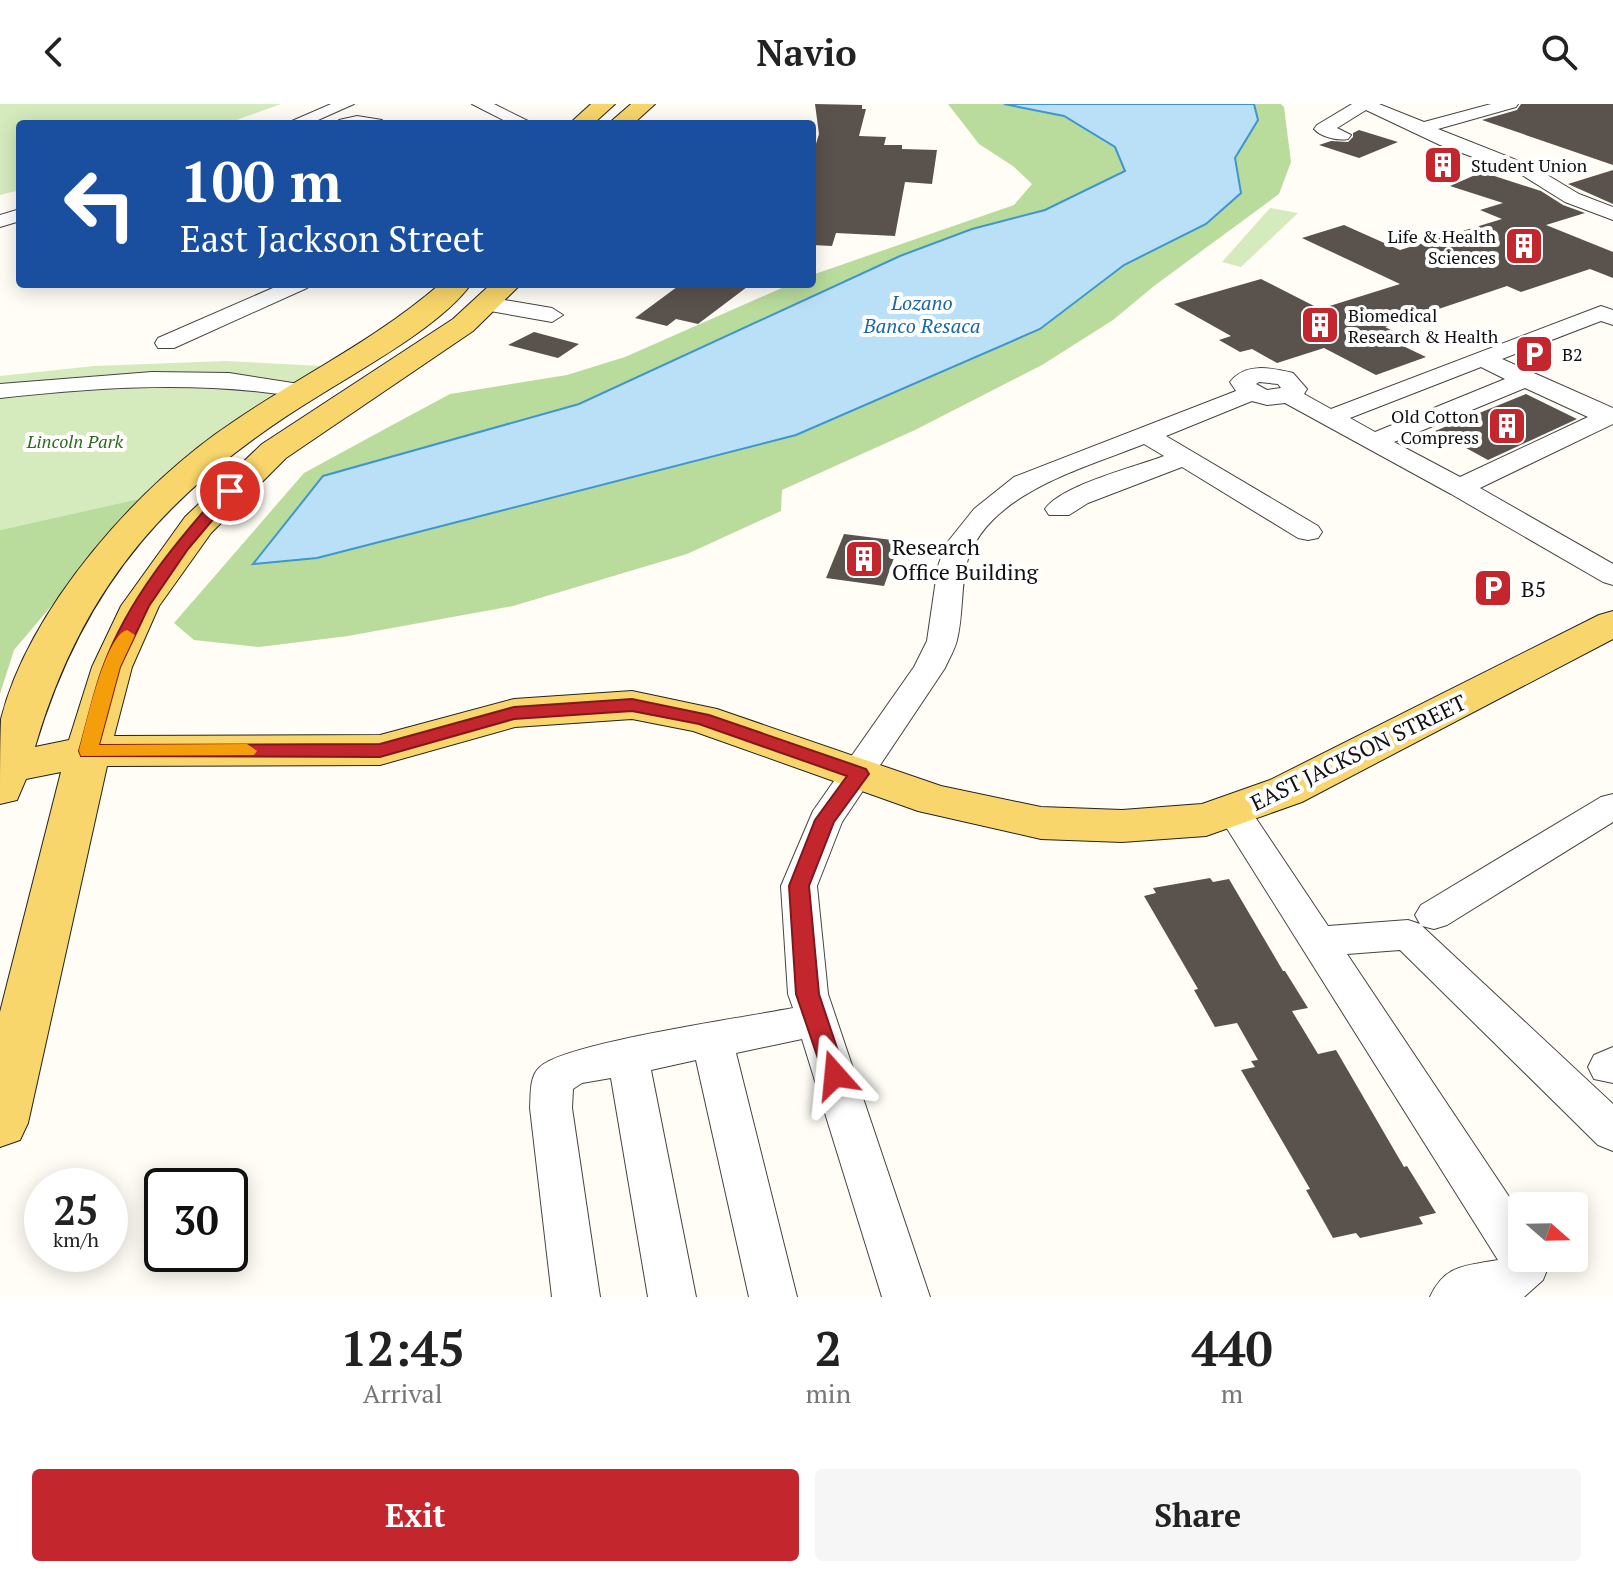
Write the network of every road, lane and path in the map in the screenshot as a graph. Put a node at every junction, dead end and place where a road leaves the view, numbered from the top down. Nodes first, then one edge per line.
1 (346, 104) edge
2 (480, 104) edge
3 (604, 104) edge
4 (644, 104) edge
5 (1365, 104) edge
6 (1510, 104) edge
7 (304, 120) edge
8 (516, 120) edge
9 (585, 120) edge
10 (624, 120) edge
11 (1423, 128) junction
12 (1342, 135) dead end
13 (1613, 214) edge
14 (291, 288) edge
15 (484, 291) edge
16 (552, 315) dead end
17 (1613, 318) edge
18 (166, 343) dead end
19 (1482, 359) junction
20 (1525, 379) junction
21 (0, 391) edge
22 (304, 391) junction
23 (344, 402) junction
24 (1610, 416) edge
25 (1329, 418) junction
26 (1145, 434) junction
27 (1372, 442) junction
28 (1183, 458) junction
29 (1460, 488) junction
30 (1059, 509) dead end
31 (1308, 532) dead end
32 (1613, 576) edge
33 (1613, 623) edge
34 (88, 751) junction
35 (859, 774) junction
36 (4, 781) edge
37 (1613, 806) edge
38 (1233, 811) junction
39 (1434, 915) dead end
40 (1318, 942) junction
41 (817, 1020) junction
42 (712, 1040) junction
43 (628, 1057) junction
44 (0, 1123) edge
45 (1613, 1132) edge
46 (1508, 1235) edge
47 (1519, 1272) edge
48 (576, 1297) edge
49 (672, 1297) edge
50 (773, 1297) edge
51 (906, 1297) edge
52 (1454, 1297) edge

1 - 7 street
2 - 8 street
3 - 9 main road
4 - 10 main road
5 - 11 street
5 - 12 street
6 - 11 street
11 - 13 street
14 - 18 street
15 - 16 street
15 - 22 main road
15 - 23 main road
17 - 19 street
19 - 20 street
19 - 25 street
20 - 24 street
20 - 27 street
21 - 22 street
22 - 23 main road
22 - 36 main road
23 - 34 main road
24 - 29 street
25 - 26 street
25 - 27 street
26 - 28 street
26 - 35 street
27 - 29 street
28 - 30 street
28 - 31 street
29 - 32 street
33 - 38 main road, EAST JACKSON STREET
34 - 35 main road, EAST JACKSON STREET
34 - 36 main road, EAST JACKSON STREET
34 - 44 main road
35 - 38 main road, EAST JACKSON STREET
35 - 41 street
37 - 39 street
38 - 40 street
40 - 45 street
40 - 46 street
41 - 42 street
41 - 51 street
42 - 43 street
42 - 50 street
43 - 48 street
43 - 49 street
47 - 52 street

